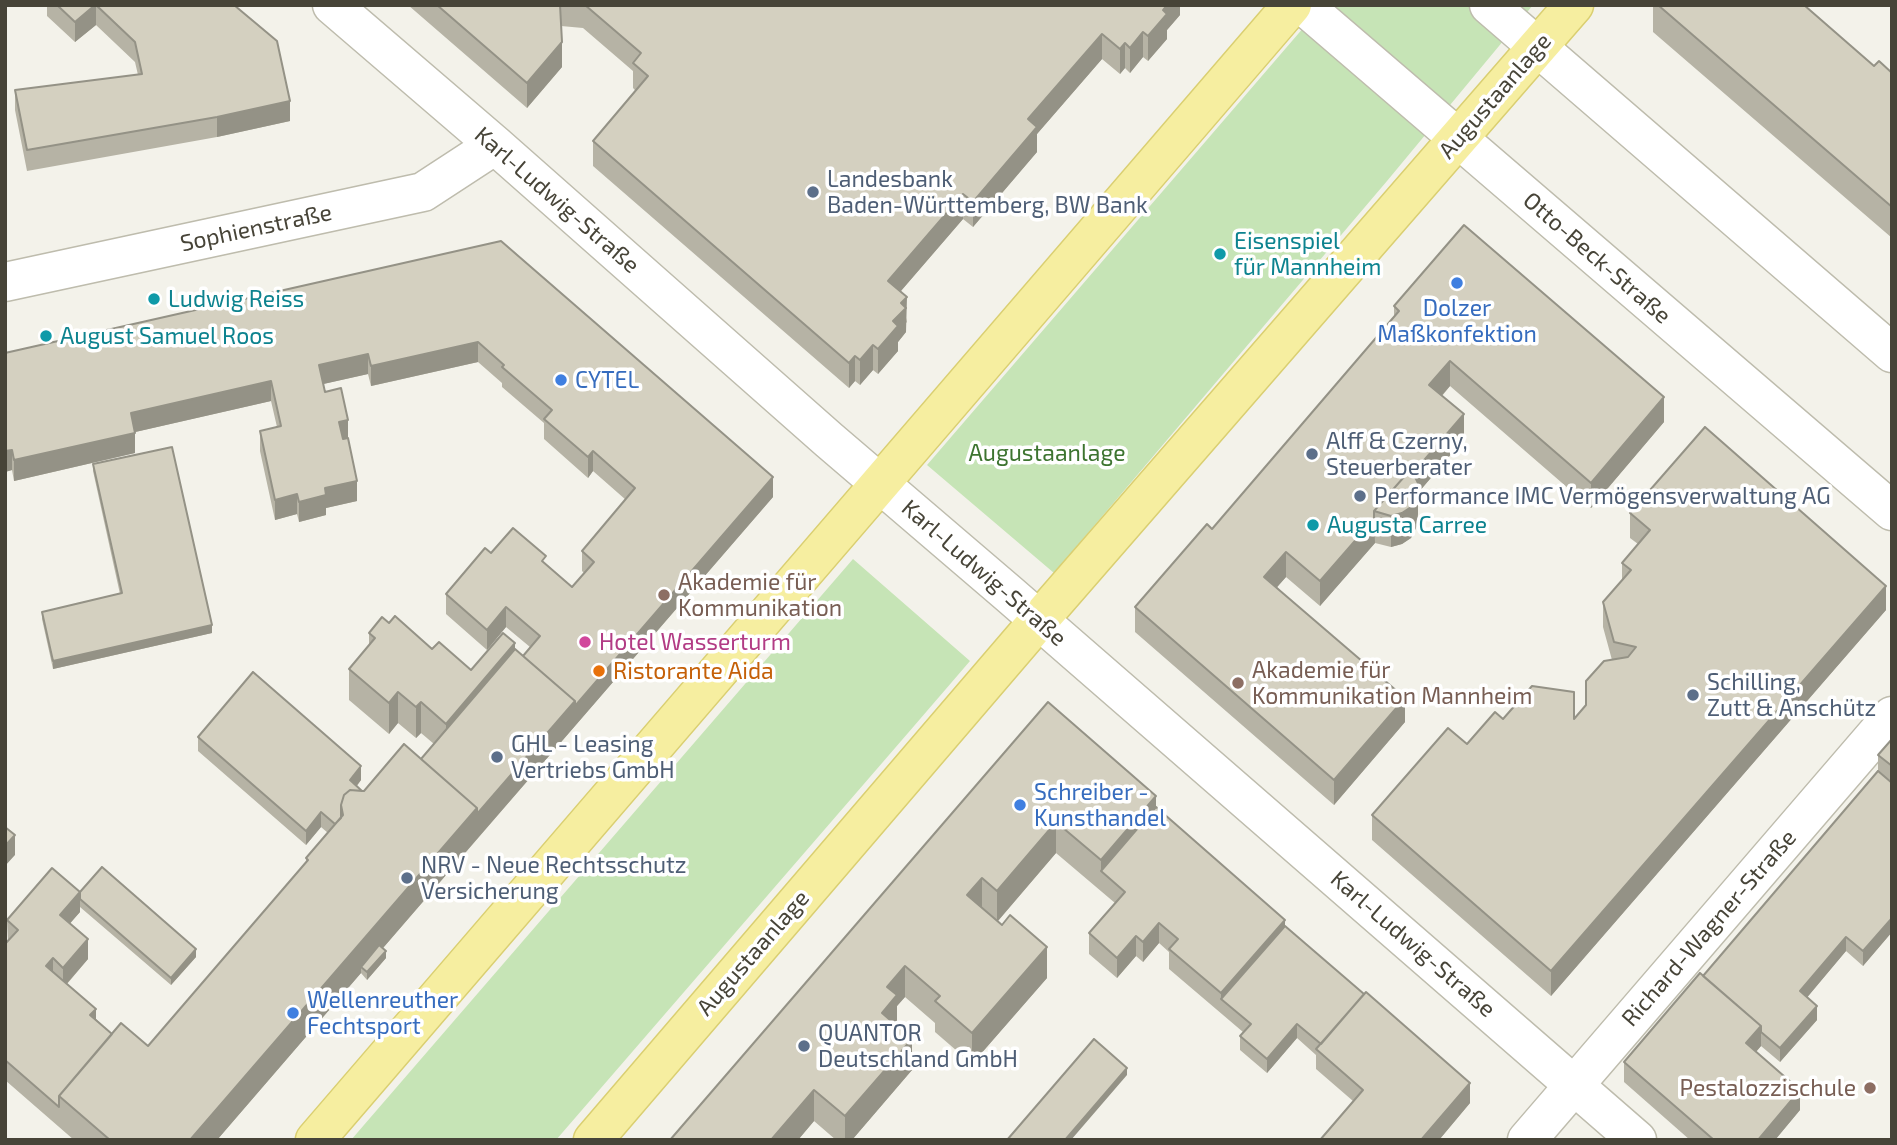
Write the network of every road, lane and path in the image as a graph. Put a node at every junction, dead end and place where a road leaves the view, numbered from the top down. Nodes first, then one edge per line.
1 (332, 5) edge
2 (1292, 5) edge
3 (1303, 5) edge
4 (1489, 5) edge
5 (1574, 5) edge
6 (1538, 47) junction
7 (1458, 139) junction
8 (495, 145) junction
9 (5, 282) edge
10 (1892, 353) edge
11 (880, 484) junction
12 (1892, 511) edge
13 (1039, 620) junction
14 (1892, 716) edge
15 (1574, 1084) junction
16 (314, 1140) edge
17 (593, 1140) edge
18 (1527, 1140) edge
19 (1637, 1140) edge

1 - 8 street, Karl-Ludwig-Straße
2 - 11 main road
3 - 7 street, Otto-Beck-Straße
4 - 6 street
5 - 6 main road, Augustaanlage
6 - 7 main road, Augustaanlage
6 - 10 street
7 - 12 street, Otto-Beck-Straße
7 - 13 main road, Augustaanlage
8 - 9 street, Sophienstraße
8 - 11 street, Karl-Ludwig-Straße
11 - 13 street, Karl-Ludwig-Straße
11 - 16 main road
13 - 15 street, Karl-Ludwig-Straße
13 - 17 main road, Augustaanlage
14 - 15 street, Richard-Wagner-Straße
15 - 18 street, Richard-Wagner-Straße
15 - 19 street, Karl-Ludwig-Straße

